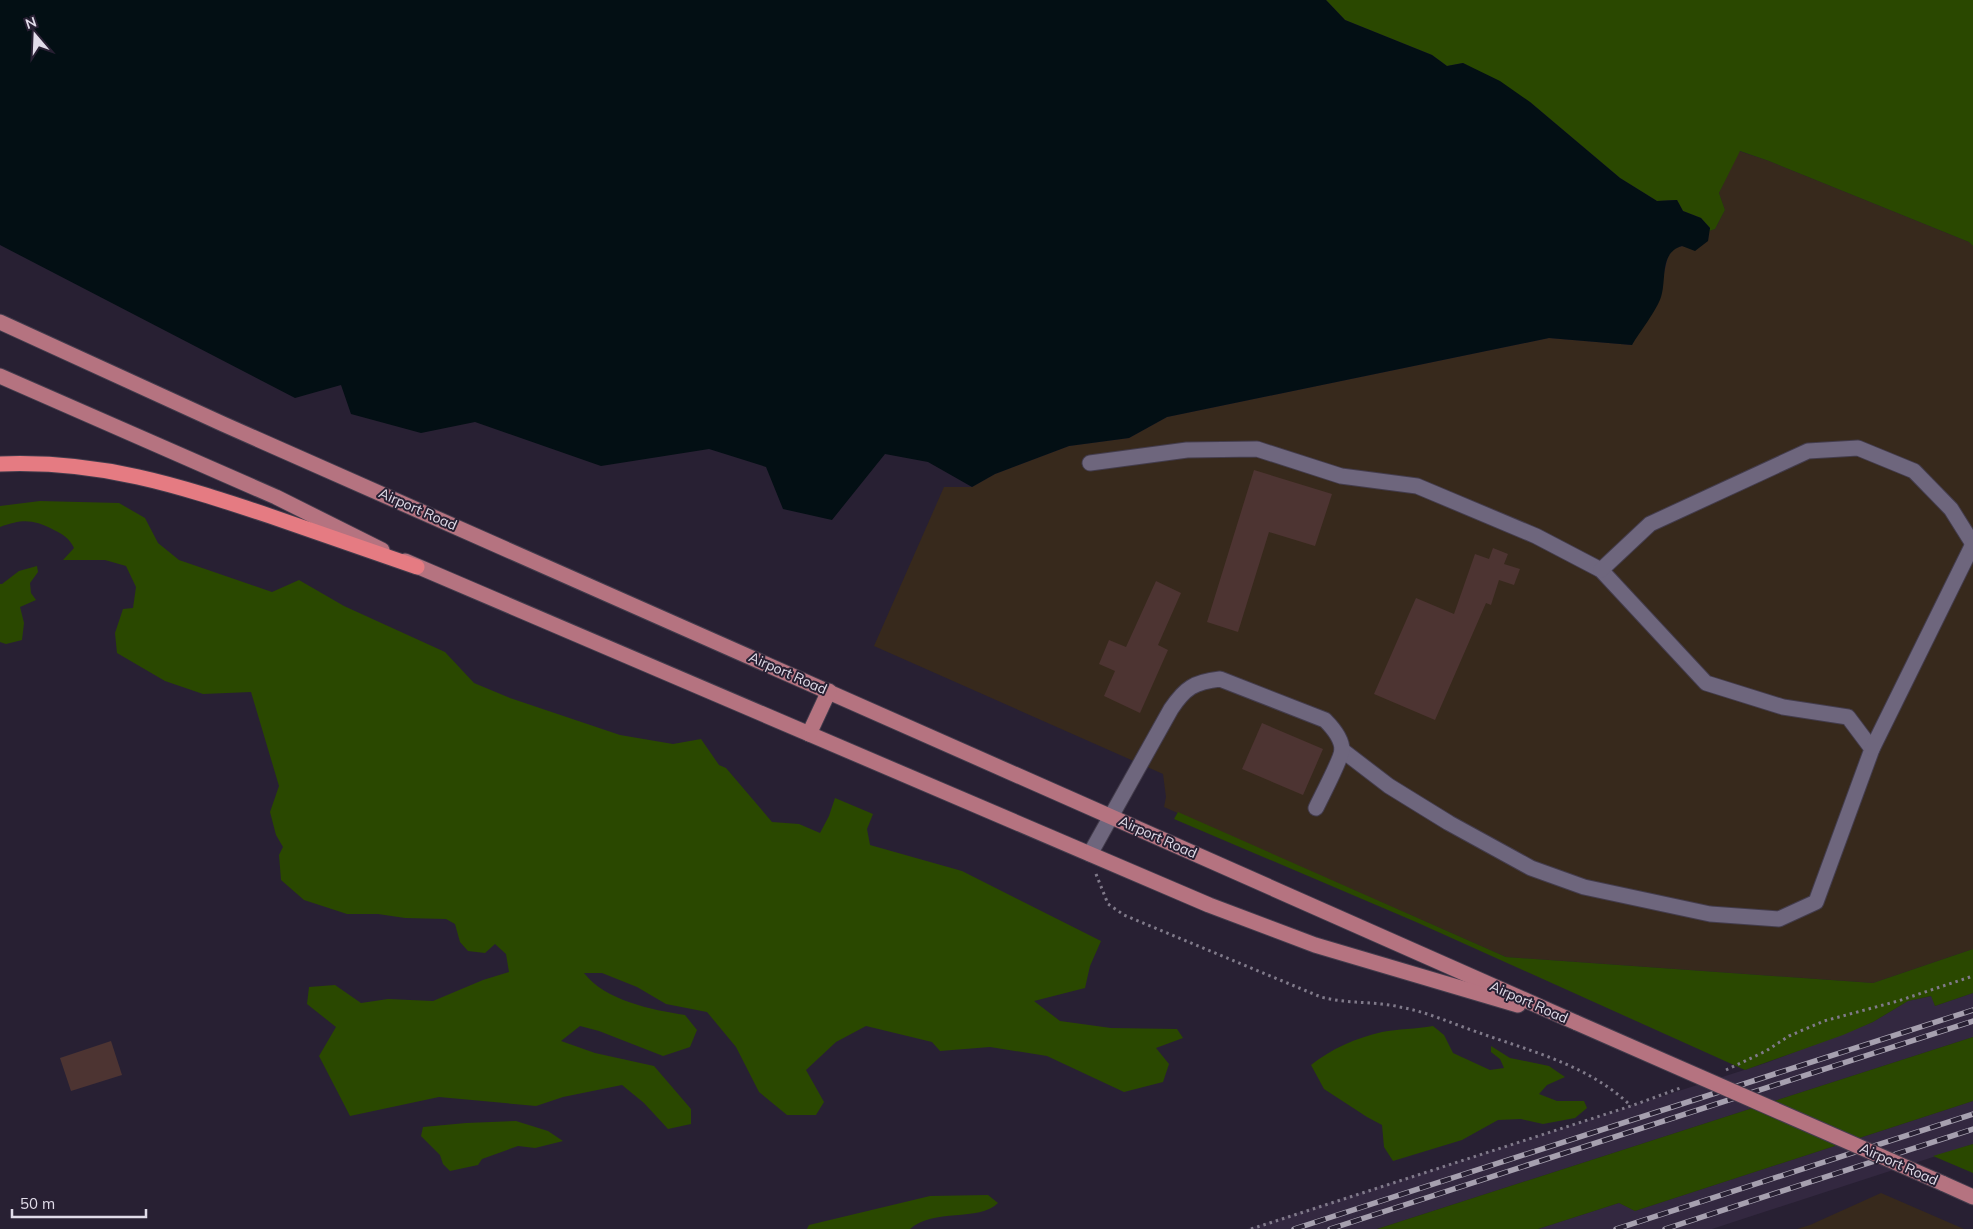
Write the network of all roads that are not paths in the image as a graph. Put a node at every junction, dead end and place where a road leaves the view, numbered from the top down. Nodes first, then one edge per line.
1 (0, 322) edge
2 (0, 376) edge
3 (1090, 463) dead end
4 (0, 464) edge
5 (1973, 544) edge
6 (417, 567) junction
7 (1601, 570) junction
8 (829, 691) junction
9 (809, 734) junction
10 (1872, 749) junction
11 (1342, 750) junction
12 (1316, 808) dead end
13 (1110, 816) junction
14 (1090, 854) junction
15 (1577, 1023) junction
16 (1973, 1197) edge

1 - 8 main road, Airport Road
2 - 6 main road, Airport Road
3 - 7 lane
4 - 6 highway
5 - 7 lane
5 - 10 lane
6 - 9 main road, Airport Road
7 - 10 lane
8 - 9 main road
8 - 13 main road, Airport Road
9 - 14 main road, Airport Road
10 - 11 lane
11 - 12 lane
11 - 13 lane
13 - 14 lane
13 - 15 main road, Airport Road
14 - 15 main road, Airport Road
15 - 16 main road, Airport Road, bridge

